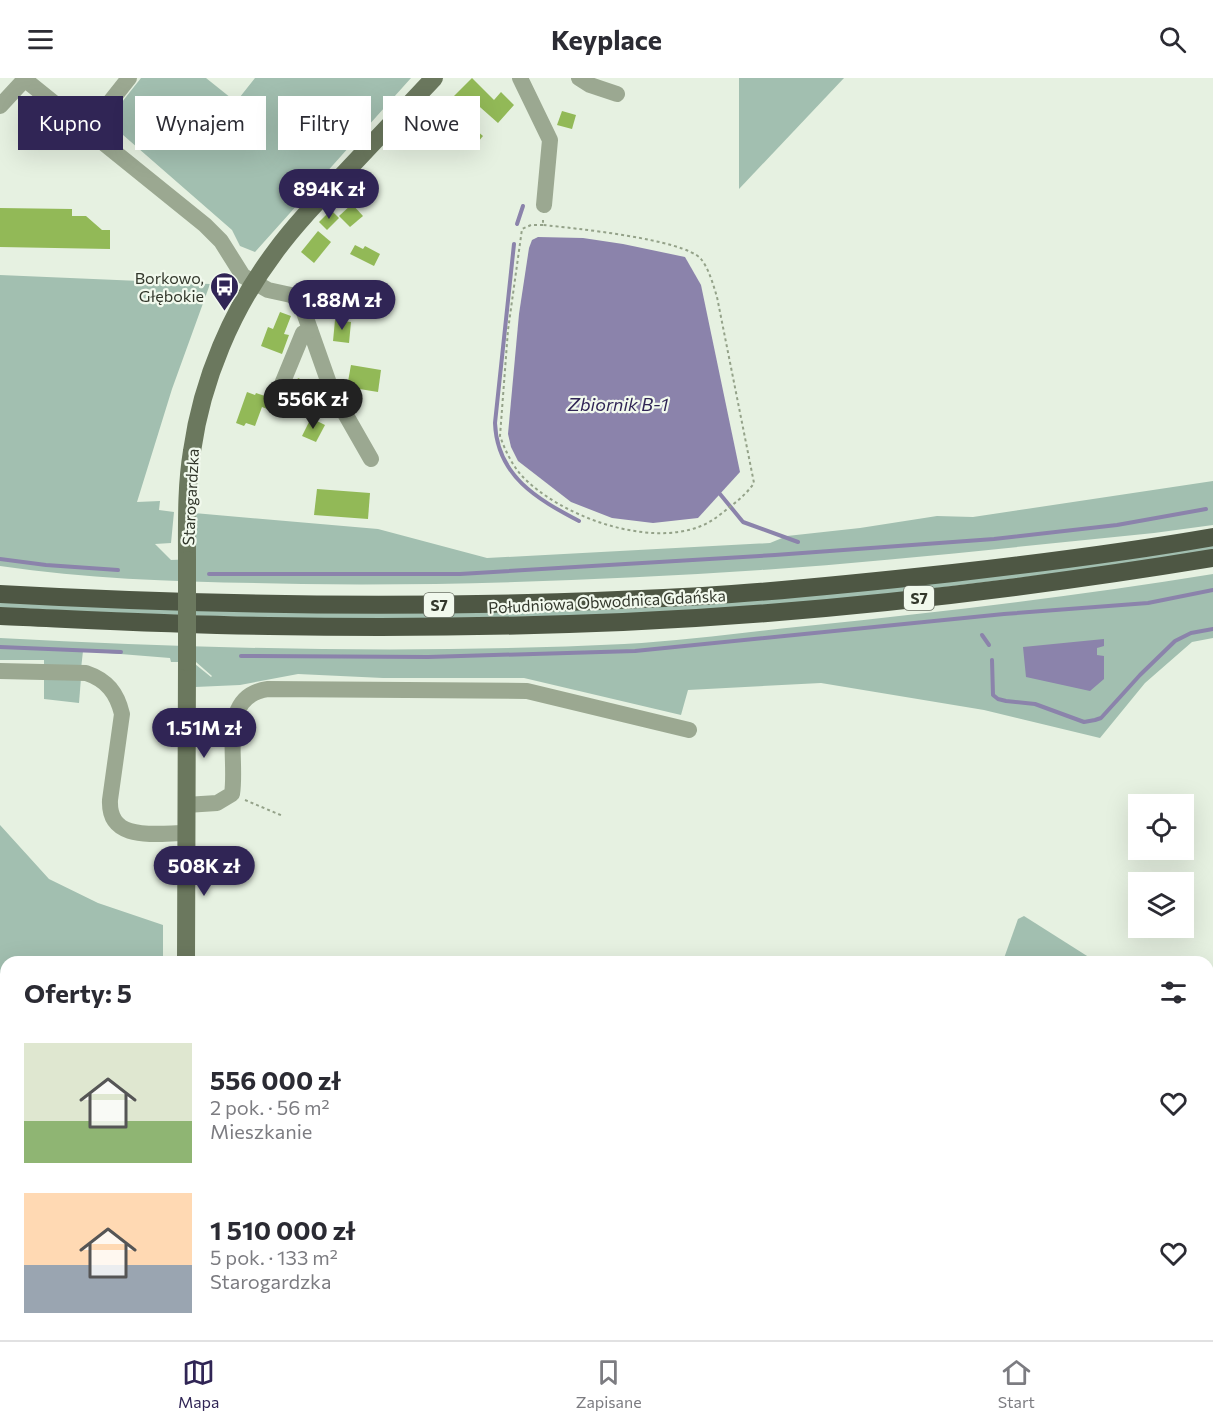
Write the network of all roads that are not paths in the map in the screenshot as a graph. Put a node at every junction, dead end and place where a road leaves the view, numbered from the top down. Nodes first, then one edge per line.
1 (129, 78) edge
2 (434, 78) edge
3 (520, 78) edge
4 (579, 78) edge
5 (24, 79) edge
6 (617, 94) dead end
7 (45, 96) edge
8 (115, 96) edge
9 (0, 106) edge
10 (111, 150) edge
11 (544, 205) road end
12 (255, 282) junction
13 (310, 330) junction
14 (282, 384) dead end
15 (371, 459) dead end
16 (1213, 537) edge
17 (1213, 558) edge
18 (0, 586) edge
19 (0, 594) edge
20 (22, 596) junction
21 (0, 616) edge
22 (0, 671) edge
23 (689, 730) dead end
24 (186, 805) junction
25 (186, 833) junction
26 (186, 956) edge

1 - 8 street
2 - 12 main road, Starogardzka
3 - 11 street
4 - 6 street
5 - 7 street
5 - 9 street
10 - 12 street
12 - 13 street
12 - 24 main road, Starogardzka, bridge
13 - 14 street
13 - 15 street
16 - 20 highway, Południowa Obwodnica Gdańska / S7
17 - 21 highway, Południowa Obwodnica Gdańska / S7
18 - 20 highway
19 - 20 highway, Południowa Obwodnica Gdańska / S7
22 - 25 street
23 - 24 street
24 - 25 main road, Starogardzka
25 - 26 main road, Starogardzka

